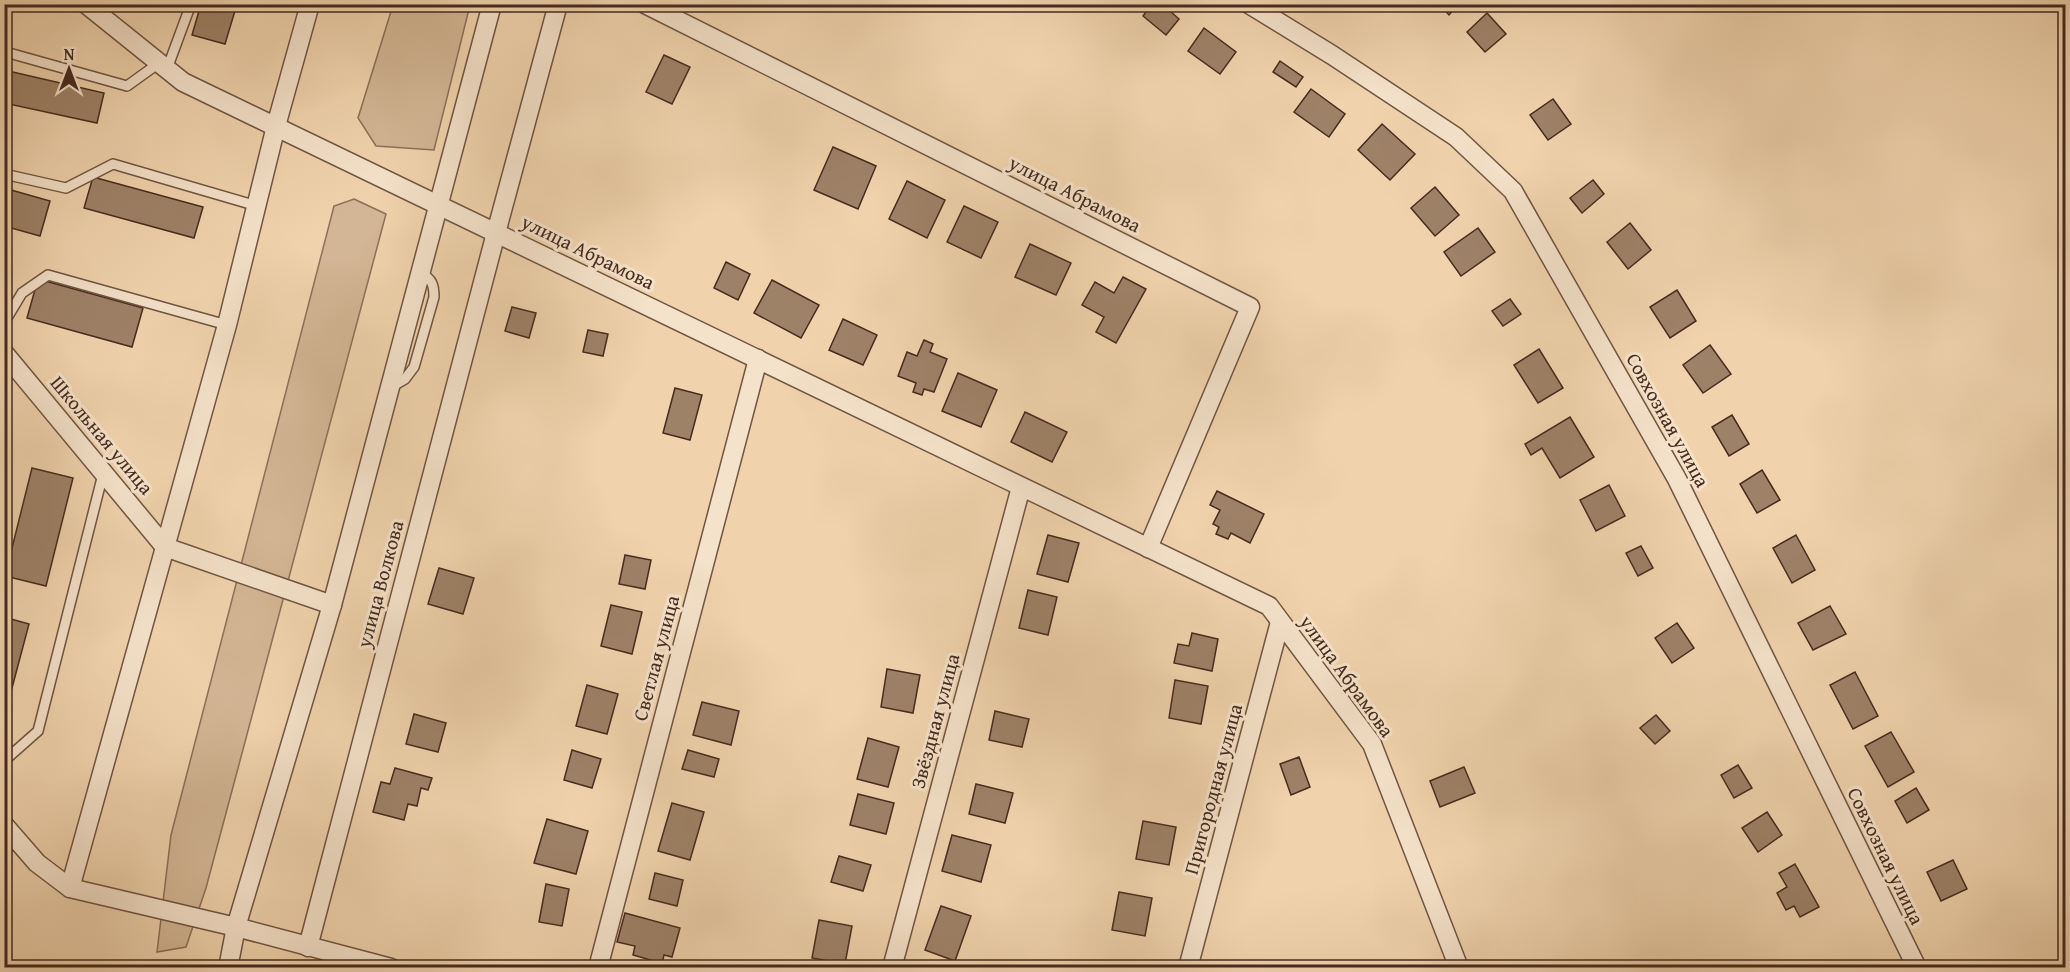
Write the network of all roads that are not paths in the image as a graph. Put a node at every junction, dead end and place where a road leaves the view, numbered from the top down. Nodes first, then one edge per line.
1 (86, 4) edge
2 (191, 4) edge
3 (310, 4) edge
4 (492, 4) edge
5 (558, 4) edge
6 (645, 4) edge
7 (1249, 4) edge
8 (4, 58) edge
9 (163, 66) junction
10 (276, 126) junction
11 (4, 174) edge
12 (439, 205) junction
13 (257, 206) junction
14 (496, 232) junction
15 (4, 323) edge
16 (227, 325) junction
17 (4, 353) edge
18 (758, 359) junction
19 (104, 472) junction
20 (1021, 487) junction
21 (165, 547) junction
22 (1148, 548) junction
23 (332, 605) junction
24 (1280, 622) junction
25 (4, 761) edge
26 (4, 825) edge
27 (70, 888) junction
28 (236, 927) junction
29 (308, 947) junction
30 (228, 968) edge
31 (391, 968) edge
32 (598, 968) edge
33 (892, 968) edge
34 (1188, 968) edge
35 (1459, 968) edge
36 (1917, 968) edge

1 - 9 street, улица Абрамова
2 - 9 lane
3 - 10 street
4 - 12 street
5 - 14 street, улица Абрамова
6 - 22 street, улица Абрамова
7 - 36 street, Совхозная улица
8 - 9 lane
9 - 10 street, улица Абрамова
10 - 12 street, улица Абрамова
10 - 13 street
11 - 13 lane
12 - 14 street, улица Абрамова
12 - 23 street
13 - 16 street
14 - 18 street, улица Абрамова
14 - 29 street, улица Волкова
15 - 16 lane
16 - 21 street
17 - 19 street, Школьная улица
18 - 20 street, улица Абрамова
18 - 32 street, Светлая улица
19 - 21 street, Школьная улица
19 - 25 lane
20 - 22 street, улица Абрамова
20 - 33 street, Звёздная улица
21 - 23 street
21 - 27 street
22 - 24 street, улица Абрамова
23 - 28 street
24 - 34 street, Пригородная улица
24 - 35 street, улица Абрамова
26 - 27 street
27 - 28 street
28 - 29 street
28 - 30 street
29 - 31 street

